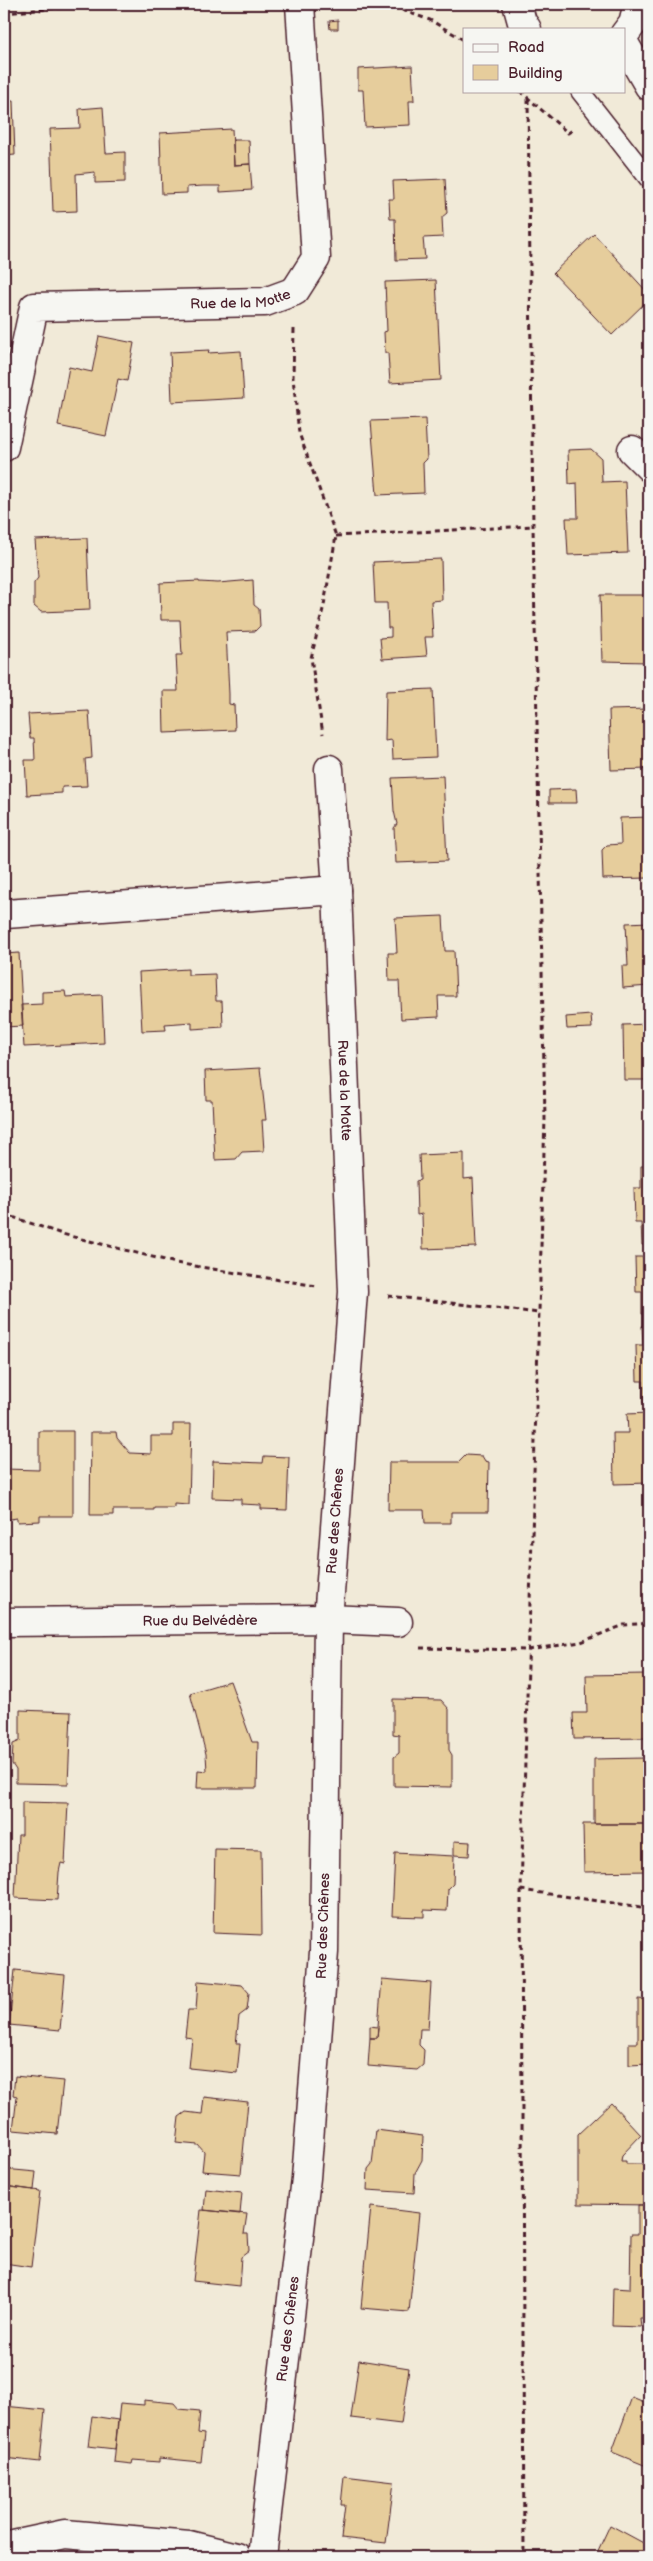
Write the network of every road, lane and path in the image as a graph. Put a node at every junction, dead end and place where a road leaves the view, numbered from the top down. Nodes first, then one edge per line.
1 (100, 4) edge
2 (300, 4) edge
3 (385, 4) edge
4 (517, 4) edge
5 (638, 4) edge
6 (4, 14) edge
7 (526, 28) edge
8 (626, 32) edge
9 (463, 39) edge
10 (626, 46) edge
11 (649, 86) edge
12 (521, 92) edge
13 (581, 92) edge
14 (528, 99) junction
15 (598, 116) junction
16 (649, 179) edge
17 (295, 291) junction
18 (4, 447) edge
19 (533, 526) junction
20 (336, 536) junction
21 (329, 769) joint
22 (337, 890) junction
23 (4, 911) edge
24 (4, 1214) edge
25 (353, 1292) junction
26 (539, 1313) junction
27 (328, 1619) junction
28 (4, 1622) edge
29 (398, 1622) dead end
30 (649, 1623) edge
31 (413, 1648) dead end
32 (528, 1650) junction
33 (520, 1890) junction
34 (649, 1908) edge
35 (4, 2546) edge
36 (237, 2557) edge
37 (262, 2557) edge
38 (524, 2557) edge

1 - 6 path
2 - 17 street, Rue de la Motte
3 - 9 path
4 - 7 street
5 - 8 street
10 - 11 street
12 - 14 path
13 - 15 lane
14 - 15 path
14 - 19 path
15 - 16 lane
17 - 18 street, Rue de la Motte
17 - 20 path
19 - 20 path
19 - 26 path
20 - 21 path
21 - 22 street, Rue de la Motte
22 - 23 street
22 - 25 street, Rue de la Motte
24 - 25 path
25 - 26 path
25 - 27 street, Rue des Chênes
26 - 32 path
27 - 28 street, Rue du Belvédère
27 - 29 street, Rue du Belvédère
27 - 37 street, Rue des Chênes
30 - 32 path
31 - 32 path
32 - 33 path
33 - 34 path
33 - 38 path
35 - 36 street

